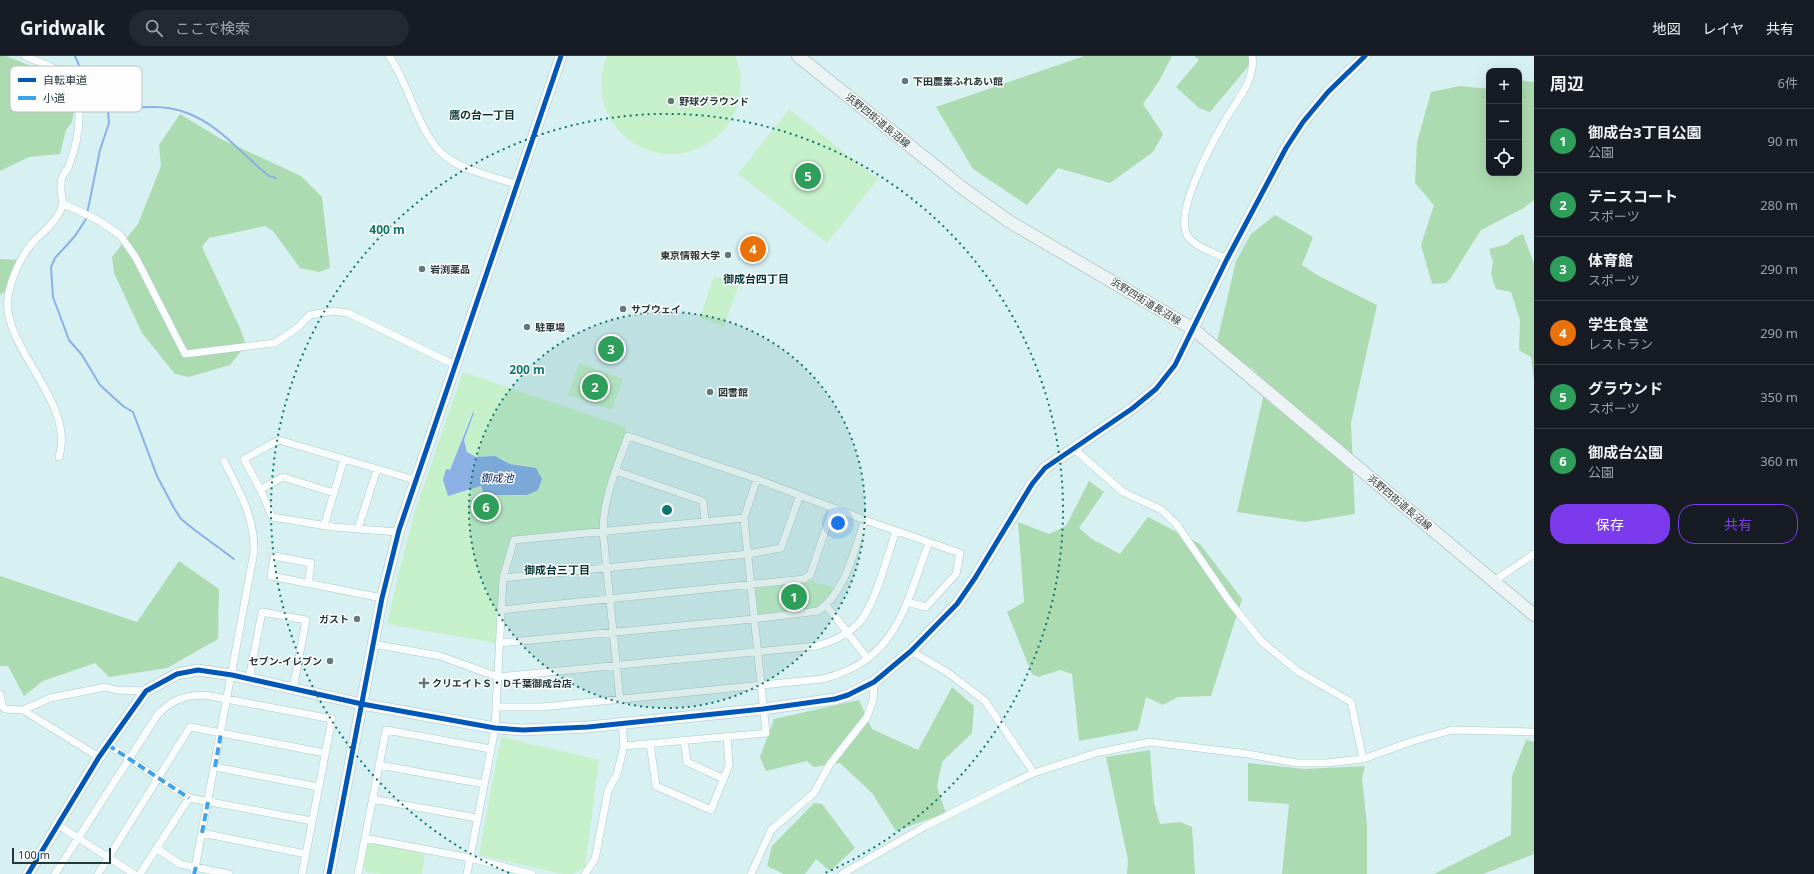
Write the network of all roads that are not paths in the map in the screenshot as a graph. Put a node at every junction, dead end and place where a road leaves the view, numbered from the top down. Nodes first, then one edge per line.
1 (25, 56) edge
2 (389, 56) edge
3 (561, 56) edge
4 (798, 56) edge
5 (1252, 56) edge
6 (1365, 56) edge
7 (46, 66) edge
8 (80, 112) edge
9 (518, 185) junction
10 (64, 204) junction
11 (1227, 259) junction
12 (1193, 329) junction
13 (455, 364) junction
14 (1074, 449) junction
15 (59, 457) dead end
16 (344, 459) junction
17 (224, 461) dead end
18 (376, 469) junction
19 (616, 471) junction
20 (757, 479) junction
21 (415, 480) junction
22 (261, 490) junction
23 (334, 493) junction
24 (800, 495) junction
25 (833, 508) junction
26 (744, 518) junction
27 (865, 520) junction
28 (705, 522) junction
29 (324, 526) junction
30 (358, 529) junction
31 (896, 531) junction
32 (398, 532) junction
33 (603, 532) junction
34 (929, 542) junction
35 (748, 554) junction
36 (1534, 554) edge
37 (606, 568) junction
38 (503, 578) junction
39 (1494, 581) junction
40 (308, 584) junction
41 (751, 584) junction
42 (382, 598) junction
43 (610, 600) junction
44 (907, 602) junction
45 (826, 605) junction
46 (501, 610) junction
47 (1534, 615) edge
48 (754, 619) junction
49 (613, 632) junction
50 (847, 633) junction
51 (500, 643) junction
52 (373, 644) junction
53 (911, 651) junction
54 (758, 653) junction
55 (868, 659) junction
56 (616, 666) junction
57 (232, 675) junction
58 (498, 677) junction
59 (249, 679) junction
60 (874, 682) junction
61 (761, 686) junction
62 (293, 689) junction
63 (146, 691) junction
64 (0, 694) edge
65 (228, 698) junction
66 (620, 700) junction
67 (362, 704) junction
68 (496, 706) junction
69 (763, 709) junction
70 (24, 710) junction
71 (622, 723) junction
72 (495, 728) junction
73 (1534, 732) edge
74 (221, 733) junction
75 (727, 736) junction
76 (684, 740) junction
77 (650, 743) junction
78 (108, 745) junction
79 (624, 746) junction
80 (491, 749) junction
81 (325, 753) junction
82 (99, 757) junction
83 (128, 759) junction
84 (1363, 759) junction
85 (379, 765) junction
86 (215, 767) junction
87 (1034, 773) junction
88 (158, 778) junction
89 (724, 779) junction
90 (484, 784) junction
91 (319, 787) junction
92 (188, 798) junction
93 (372, 800) junction
94 (208, 802) junction
95 (478, 818) junction
96 (312, 821) junction
97 (58, 826) junction
98 (202, 834) junction
99 (78, 838) junction
100 (365, 838) junction
101 (156, 848) junction
102 (306, 854) junction
103 (108, 857) junction
104 (470, 858) junction
105 (504, 870) edge
106 (195, 871) edge
107 (28, 874) edge
108 (55, 874) edge
109 (98, 874) edge
110 (134, 874) edge
111 (140, 874) edge
112 (229, 874) edge
113 (302, 874) edge
114 (329, 874) edge
115 (361, 874) edge
116 (467, 874) edge
117 (532, 874) edge
118 (585, 874) edge
119 (751, 874) edge
120 (842, 874) edge

1 - 7 street
2 - 9 street
3 - 9 street
4 - 12 main road, 浜野四街道長沼線
5 - 11 street
6 - 11 street
8 - 10 street
9 - 13 street
10 - 13 street
10 - 15 street
11 - 12 street
12 - 14 street
12 - 39 main road, 浜野四街道長沼線
13 - 21 street
14 - 53 street
14 - 84 street
16 - 18 street
16 - 22 street
16 - 23 street
17 - 57 street
18 - 21 street
18 - 30 street
19 - 20 street
19 - 28 street
19 - 33 street
20 - 24 street
20 - 26 street
21 - 32 street
22 - 23 street
22 - 29 street
23 - 29 street
24 - 25 street
24 - 35 street
25 - 27 street
25 - 41 street
26 - 28 street
26 - 35 street
27 - 31 street
27 - 45 street
28 - 33 street
29 - 30 street
30 - 32 street
31 - 34 street
31 - 50 street
32 - 42 street
33 - 37 street
33 - 38 street
34 - 44 street
34 - 44 street
35 - 37 street
35 - 41 street
36 - 39 street
37 - 38 street
37 - 43 street
38 - 46 street
39 - 47 main road, 浜野四街道長沼線
40 - 40 street
40 - 42 street
41 - 43 street
41 - 48 street
42 - 52 street
43 - 46 street
43 - 49 street
44 - 55 street
45 - 48 street
45 - 50 street
46 - 51 street
48 - 49 street
48 - 54 street
49 - 51 street
49 - 56 street
50 - 54 street
50 - 55 street
51 - 58 street
52 - 58 street
52 - 67 street
53 - 60 street
53 - 87 street
54 - 56 street
54 - 61 street
55 - 61 street
56 - 58 street
56 - 66 street
57 - 59 street
57 - 63 street
57 - 65 street
58 - 68 street
59 - 62 street
59 - 62 street
60 - 69 street
60 - 119 street
61 - 66 street
61 - 69 street
62 - 67 street
63 - 70 street
63 - 78 street
64 - 70 street
65 - 74 street
65 - 81 street
65 - 83 street
66 - 68 street
67 - 72 street
67 - 114 street
68 - 72 street
69 - 71 street
69 - 75 street
70 - 82 street
71 - 72 street
71 - 79 street
72 - 80 street
73 - 84 street
74 - 81 street
74 - 86 street
74 - 88 street
75 - 76 street
75 - 89 street
76 - 77 street
76 - 89 street
77 - 79 street
77 - 89 street
78 - 82 street
78 - 83 street
79 - 118 street
80 - 85 street
80 - 90 street
81 - 91 street
82 - 97 street
83 - 88 street
83 - 99 street
84 - 87 street
85 - 90 street
85 - 93 street
86 - 91 street
86 - 94 street
87 - 120 street
88 - 92 street
88 - 103 street
90 - 95 street
91 - 96 street
92 - 94 street
92 - 101 street
93 - 95 street
93 - 100 street
94 - 96 street
94 - 98 street
95 - 104 street
96 - 102 street
97 - 99 street
97 - 107 street
98 - 102 street
98 - 106 street
99 - 103 street
99 - 108 street
100 - 104 street
100 - 115 street
101 - 106 street
101 - 111 street
102 - 113 street
103 - 109 street
103 - 110 street
104 - 105 street
104 - 116 street
105 - 117 street
106 - 112 street

